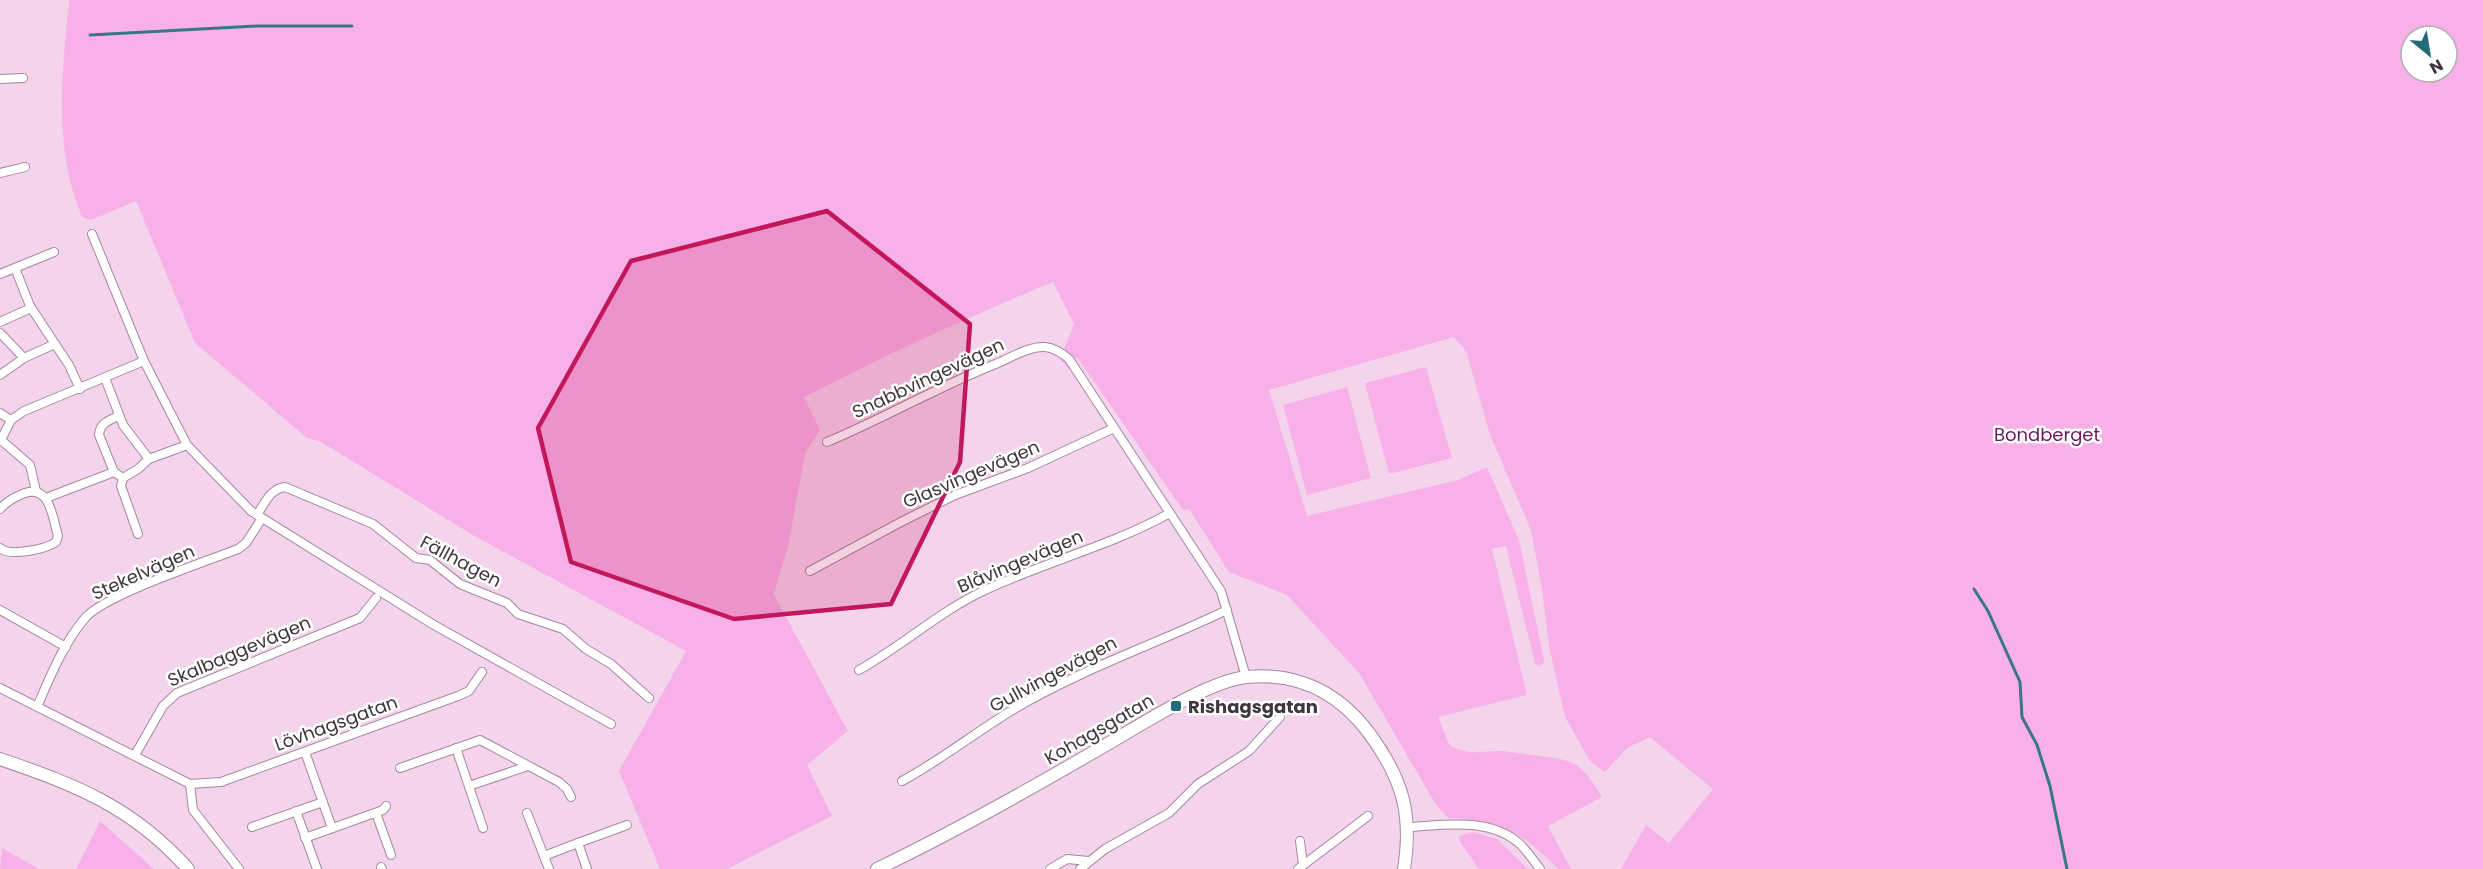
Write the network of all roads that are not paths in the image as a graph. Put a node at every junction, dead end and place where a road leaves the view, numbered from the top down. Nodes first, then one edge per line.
1 (23, 78) dead end
2 (0, 80) edge
3 (25, 167) dead end
4 (0, 173) edge
5 (92, 234) dead end
6 (54, 252) dead end
7 (15, 268) junction
8 (0, 274) edge
9 (31, 308) junction
10 (0, 322) edge
11 (0, 333) edge
12 (55, 344) junction
13 (24, 358) junction
14 (144, 361) junction
15 (0, 375) edge
16 (105, 378) junction
17 (80, 389) junction
18 (0, 413) edge
19 (118, 417) junction
20 (11, 420) junction
21 (1114, 428) junction
22 (827, 442) dead end
23 (187, 445) junction
24 (148, 459) junction
25 (114, 472) junction
26 (123, 478) junction
27 (36, 491) junction
28 (46, 498) junction
29 (0, 509) edge
30 (1170, 513) junction
31 (260, 516) junction
32 (138, 534) dead end
33 (0, 548) edge
34 (810, 571) dead end
35 (376, 598) dead end
36 (0, 610) edge
37 (1227, 610) junction
38 (66, 647) junction
39 (859, 670) dead end
40 (482, 672) dead end
41 (1246, 677) junction
42 (0, 688) edge
43 (649, 698) dead end
44 (37, 707) junction
45 (1280, 717) dead end
46 (611, 724) dead end
47 (456, 748) junction
48 (305, 752) junction
49 (135, 755) junction
50 (0, 759) edge
51 (528, 766) junction
52 (400, 768) dead end
53 (902, 781) dead end
54 (190, 784) junction
55 (469, 786) junction
56 (571, 797) dead end
57 (323, 802) junction
58 (386, 806) dead end
59 (296, 811) junction
60 (376, 813) junction
61 (527, 813) dead end
62 (1368, 816) dead end
63 (627, 825) dead end
64 (252, 827) dead end
65 (1408, 827) junction
66 (332, 828) junction
67 (483, 828) dead end
68 (306, 837) junction
69 (1300, 841) dead end
70 (578, 843) junction
71 (391, 855) dead end
72 (544, 856) junction
73 (1089, 861) junction
74 (1300, 867) edge
75 (188, 869) edge
76 (239, 869) edge
77 (317, 869) edge
78 (549, 869) edge
79 (587, 869) edge
80 (877, 869) edge
81 (1050, 869) edge
82 (1080, 869) edge
83 (1404, 869) edge
84 (1540, 869) edge

1 - 2 street
3 - 4 street
5 - 14 street
6 - 7 street
7 - 8 street
7 - 9 street
9 - 10 street
9 - 12 street
11 - 13 street
12 - 13 street
12 - 17 street
13 - 15 street
14 - 16 street
14 - 23 street
16 - 17 street
16 - 19 street
17 - 20 street
18 - 20 street
19 - 24 street
19 - 25 street
20 - 27 street
21 - 22 street, Snabbvingevägen
21 - 30 street
21 - 34 street, Glasvingevägen
23 - 24 street
23 - 31 street
24 - 26 street
25 - 26 street
25 - 28 street
26 - 32 street
27 - 28 street
27 - 29 street
28 - 33 street
30 - 37 street
30 - 39 street, Blåvingevägen
31 - 38 street, Stekelvägen
31 - 43 street, Fällhagen
31 - 46 street
35 - 49 street, Skalbaggevägen
36 - 38 street
37 - 41 street
37 - 53 street, Gullvingevägen
38 - 44 street, Stekelvägen
40 - 48 street, Lövhagsgatan
41 - 65 street, Kohagsgatan
41 - 80 street, Kohagsgatan
42 - 44 street
44 - 49 street
45 - 73 street
47 - 51 street
47 - 52 street
47 - 55 street
48 - 54 street, Lövhagsgatan
48 - 57 street
49 - 54 street
50 - 75 street
51 - 55 street
51 - 56 street
54 - 76 street
55 - 67 street
57 - 59 street
57 - 66 street
58 - 60 street
59 - 64 street
59 - 68 street
60 - 66 street
60 - 71 street
61 - 72 street
62 - 74 street
63 - 70 street
65 - 83 street, Kohagsgatan
65 - 84 street
66 - 68 street
68 - 77 street
69 - 74 street
70 - 72 street
70 - 79 street
72 - 78 street
73 - 81 street
73 - 82 street

